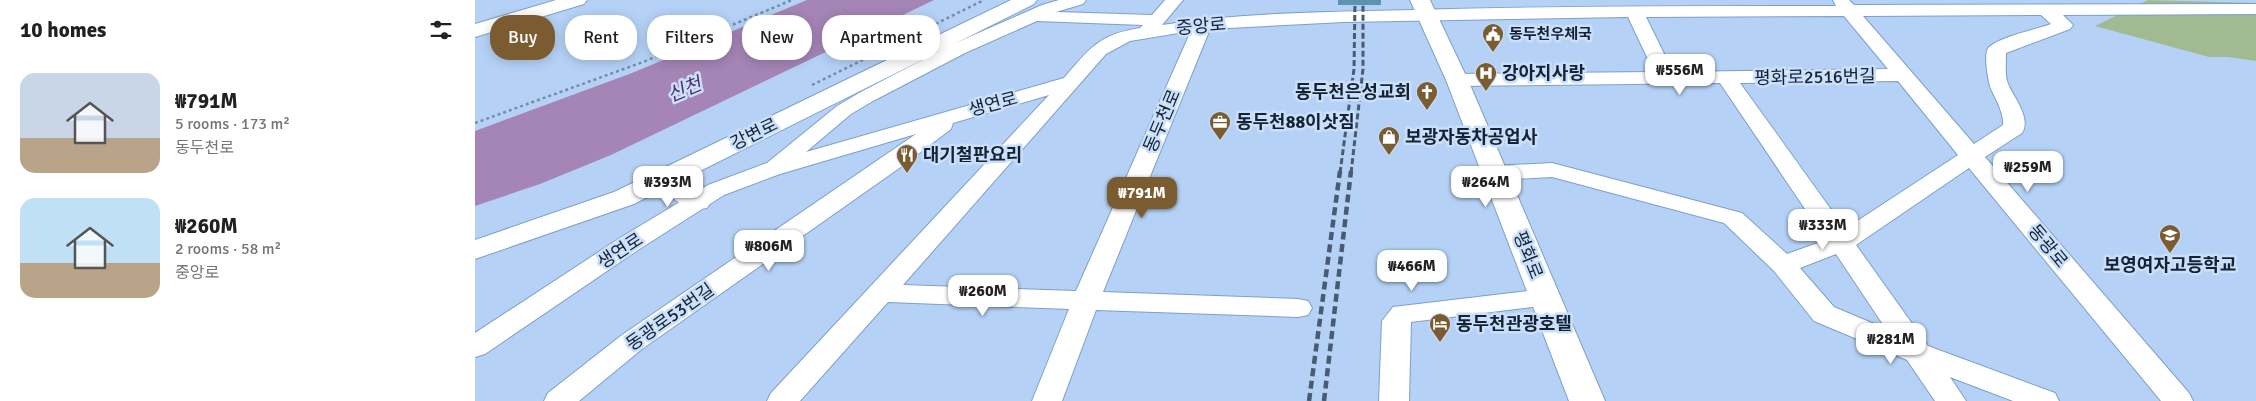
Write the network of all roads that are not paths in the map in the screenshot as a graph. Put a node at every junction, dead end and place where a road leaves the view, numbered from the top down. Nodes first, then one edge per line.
1 (577, 0) edge
2 (1077, 0) edge
3 (1174, 0) edge
4 (1844, 5) edge
5 (1535, 6) edge
6 (1423, 7) edge
7 (1029, 8) edge
8 (1322, 9) edge
9 (2044, 9) junction
10 (2256, 9) edge
11 (1634, 11) junction
12 (1203, 24) junction
13 (1151, 26) junction
14 (475, 31) edge
15 (1903, 75) junction
16 (1727, 78) junction
17 (1667, 79) junction
18 (1457, 80) junction
19 (1072, 82) junction
20 (955, 114) junction
21 (1972, 157) junction
22 (772, 169) junction
23 (1495, 173) junction
24 (662, 179) junction
25 (697, 202) junction
26 (1842, 243) junction
27 (475, 250) edge
28 (1783, 265) junction
29 (880, 292) junction
30 (1545, 298) junction
31 (1086, 300) junction
32 (1297, 308) dead end
33 (475, 347) edge
34 (1918, 353) junction
35 (559, 401) edge
36 (782, 401) edge
37 (1047, 401) edge
38 (1394, 401) edge
39 (1587, 401) edge
40 (1951, 401) edge
41 (2044, 401) edge
42 (2178, 401) edge

1 - 14 main road
2 - 7 street, 강변로
3 - 13 street
4 - 9 street, 중앙로
4 - 11 street, 중앙로
4 - 15 street, 동광로
5 - 6 street, 중앙로
5 - 11 street, 중앙로
6 - 8 street, 중앙로
6 - 18 main road, 평화로
7 - 13 street, 중앙로
7 - 22 street, 생연로
7 - 24 main road, 강변로
8 - 12 street, 중앙로
9 - 10 street, 중앙로
9 - 21 street
11 - 17 street
12 - 13 street, 중앙로
12 - 31 street, 동두천로
13 - 19 street, 중앙로
15 - 16 street, 평화로2516번길
15 - 21 street, 동광로
16 - 17 street, 평화로2516번길
16 - 26 street
17 - 18 street, 평화로2516번길
18 - 23 main road, 평화로
19 - 20 street, 생연로
19 - 29 street, 중앙로
20 - 22 street, 생연로
20 - 35 street, 동광로53번길
21 - 26 street
21 - 42 street, 동광로
22 - 25 street, 생연로
23 - 28 street
23 - 30 main road, 평화로
24 - 25 main road
24 - 27 main road, 강변로
25 - 33 street, 생연로
26 - 28 street
26 - 34 street
28 - 34 street
29 - 31 street
29 - 36 street, 중앙로
30 - 38 street
30 - 39 main road, 평화로
31 - 32 street
31 - 37 street, 동두천로
34 - 40 street
34 - 41 street

